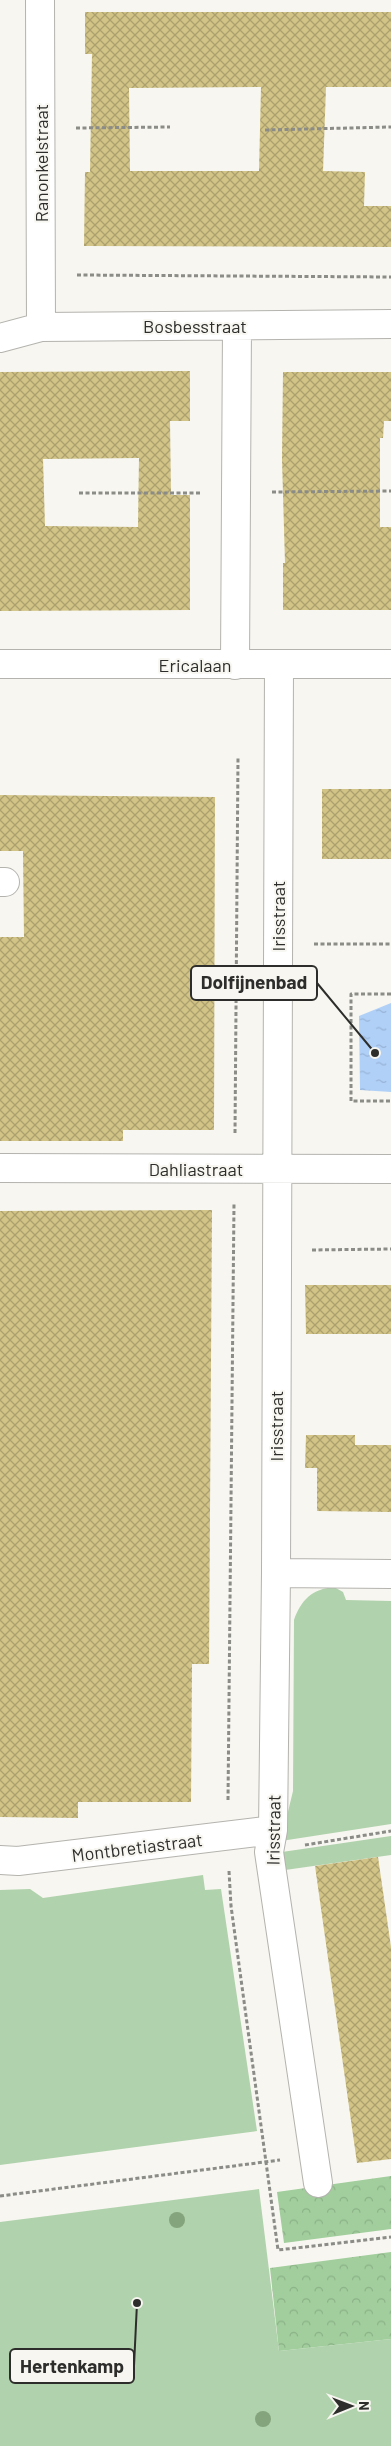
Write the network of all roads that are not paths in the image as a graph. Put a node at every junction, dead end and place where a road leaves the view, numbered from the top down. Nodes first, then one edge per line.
1 (40, 0) edge
2 (391, 324) edge
3 (237, 326) junction
4 (41, 327) junction
5 (0, 338) edge
6 (0, 664) edge
7 (391, 664) edge
8 (235, 665) junction
9 (279, 665) junction
10 (0, 1168) edge
11 (277, 1169) junction
12 (391, 1169) edge
13 (276, 1573) junction
14 (391, 1574) edge
15 (271, 1841) junction
16 (0, 1860) edge
17 (318, 2182) dead end

1 - 4 street, Ranonkelstraat
2 - 3 street, Bosbesstraat
3 - 4 street, Bosbesstraat
3 - 8 street
4 - 5 street, Bosbesstraat
6 - 8 street, Ericalaan
7 - 9 street, Ericalaan
8 - 9 street, Ericalaan
9 - 11 street, Irisstraat
10 - 11 street, Dahliastraat
11 - 12 street, Dahliastraat
11 - 13 street, Irisstraat
13 - 14 street
13 - 15 street, Irisstraat
15 - 16 street, Montbretiastraat
15 - 17 street, Irisstraat

